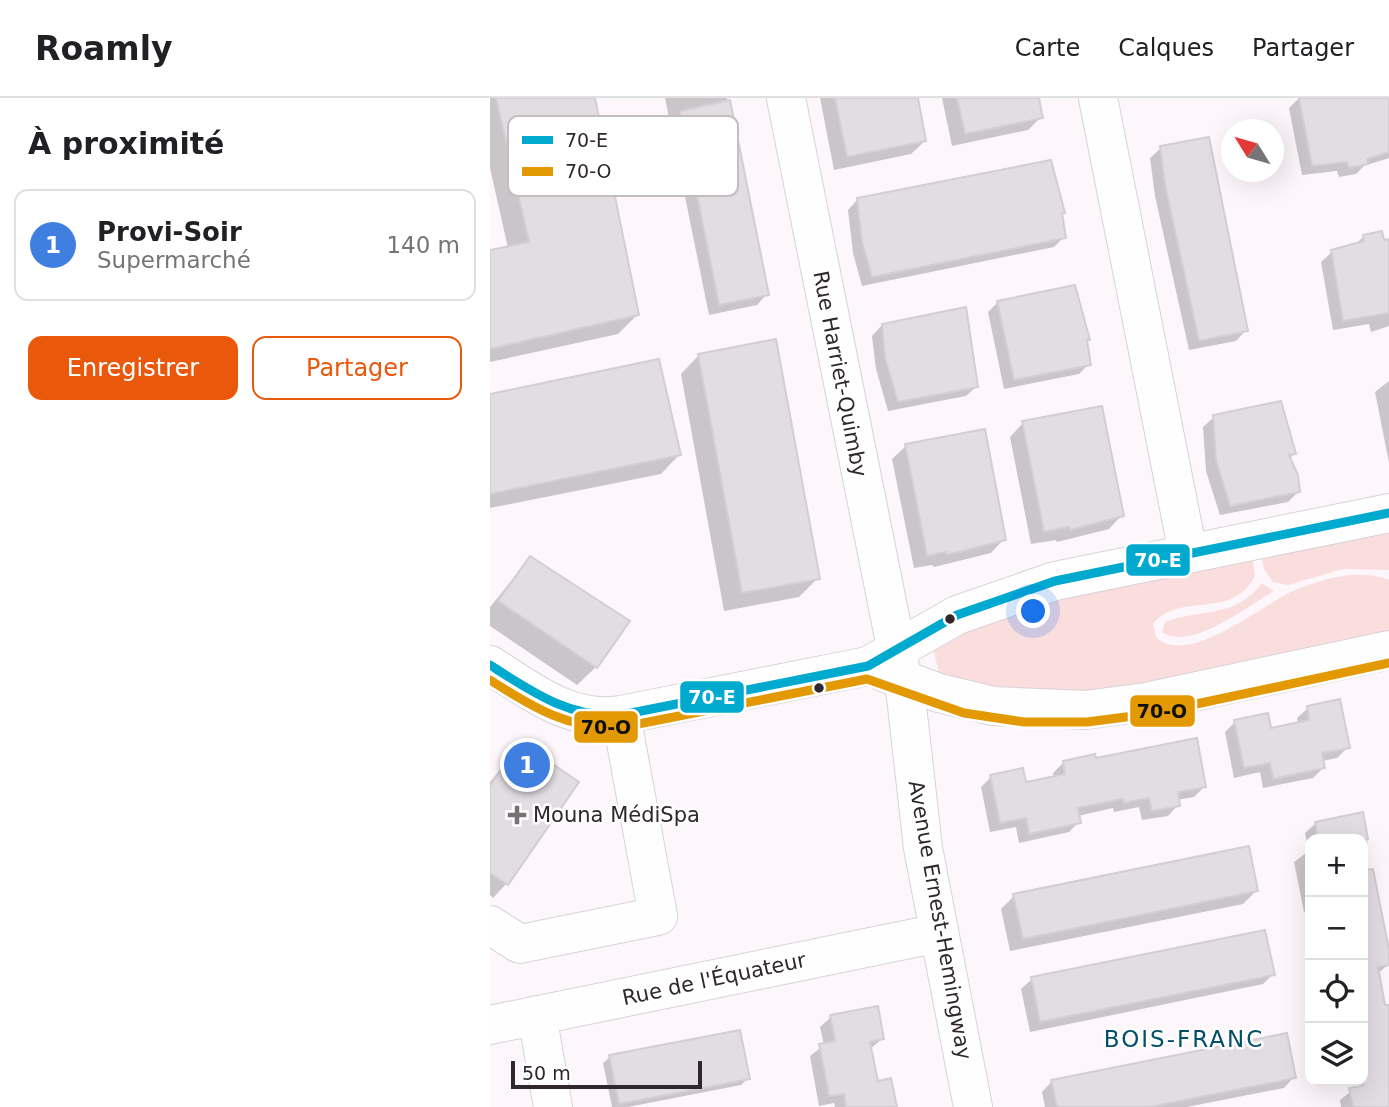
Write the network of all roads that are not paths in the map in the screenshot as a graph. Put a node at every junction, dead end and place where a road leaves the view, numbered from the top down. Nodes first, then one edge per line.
1 (786, 98) edge
2 (1098, 98) edge
3 (1389, 513) edge
4 (1188, 553) junction
5 (1387, 662) edge
6 (490, 665) edge
7 (889, 665) junction
8 (621, 715) junction
9 (490, 925) edge
10 (939, 933) junction
11 (537, 1016) junction
12 (490, 1025) edge
13 (553, 1107) edge
14 (973, 1107) edge

1 - 7 street, Rue Harriet-Quimby
2 - 4 street
3 - 4 street
4 - 7 street
5 - 7 street
6 - 8 street
7 - 8 street
7 - 10 street, Avenue Ernest-Hemingway
8 - 9 street
10 - 11 street, Rue de l'Équateur
10 - 14 street, Avenue Ernest-Hemingway
11 - 12 street, Rue de l'Équateur
11 - 13 street

